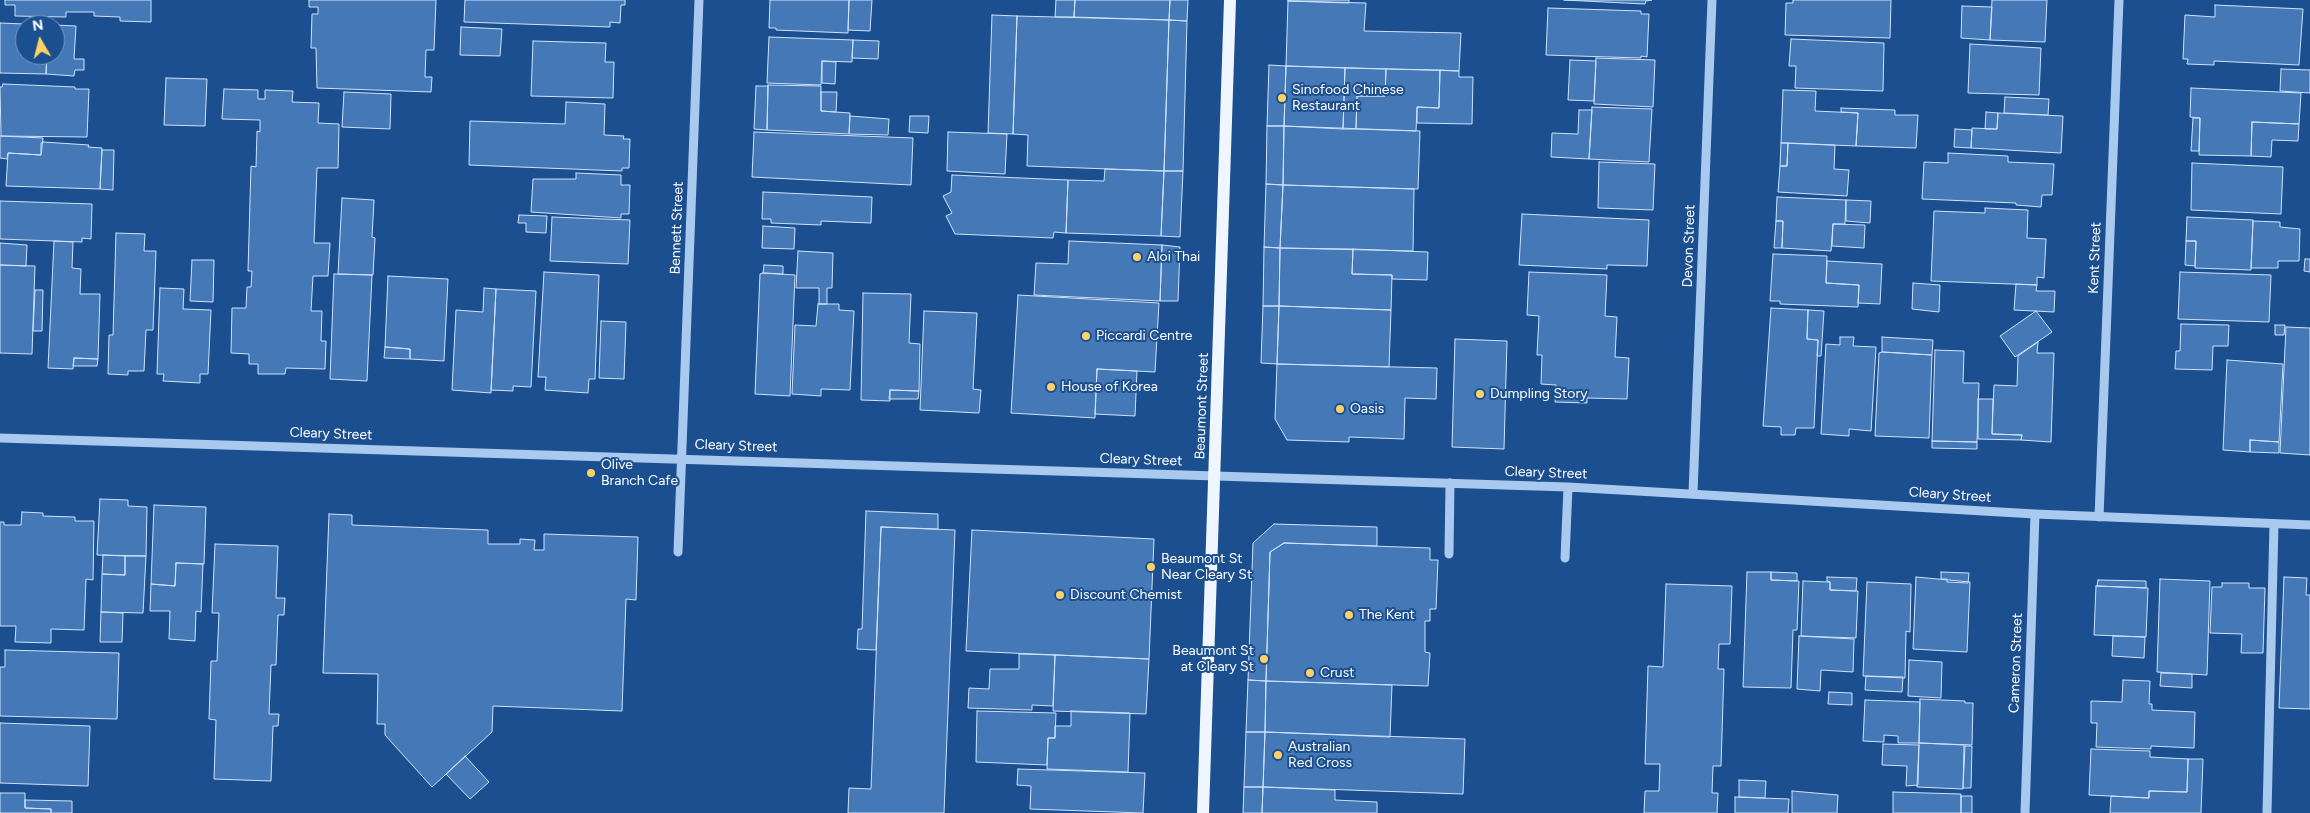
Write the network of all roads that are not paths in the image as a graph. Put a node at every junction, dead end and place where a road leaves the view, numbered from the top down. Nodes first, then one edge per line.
1 (699, 0) edge
2 (1230, 0) edge
3 (1712, 0) edge
4 (2119, 0) edge
5 (0, 438) edge
6 (682, 458) junction
7 (1214, 476) junction
8 (1450, 483) junction
9 (1568, 487) junction
10 (1693, 493) junction
11 (2035, 514) junction
12 (2099, 517) junction
13 (2274, 524) junction
14 (2310, 525) edge
15 (678, 552) dead end
16 (1449, 554) dead end
17 (1565, 558) dead end
18 (1203, 813) edge
19 (2025, 813) edge
20 (2267, 813) edge

1 - 6 street, Bennett Street
2 - 7 main road, Beaumont Street
3 - 10 street, Devon Street
4 - 12 street, Kent Street
5 - 6 street, Cleary Street
6 - 7 street, Cleary Street
6 - 15 street, Bennett Street
7 - 8 street, Cleary Street
7 - 18 main road, Beaumont Street
8 - 9 street, Cleary Street
8 - 16 street
9 - 10 street, Cleary Street
9 - 17 street
10 - 11 street, Cleary Street
11 - 12 street, Cleary Street
11 - 19 street, Cameron Street
12 - 13 street, Cleary Street
13 - 14 street, Cleary Street
13 - 20 street

